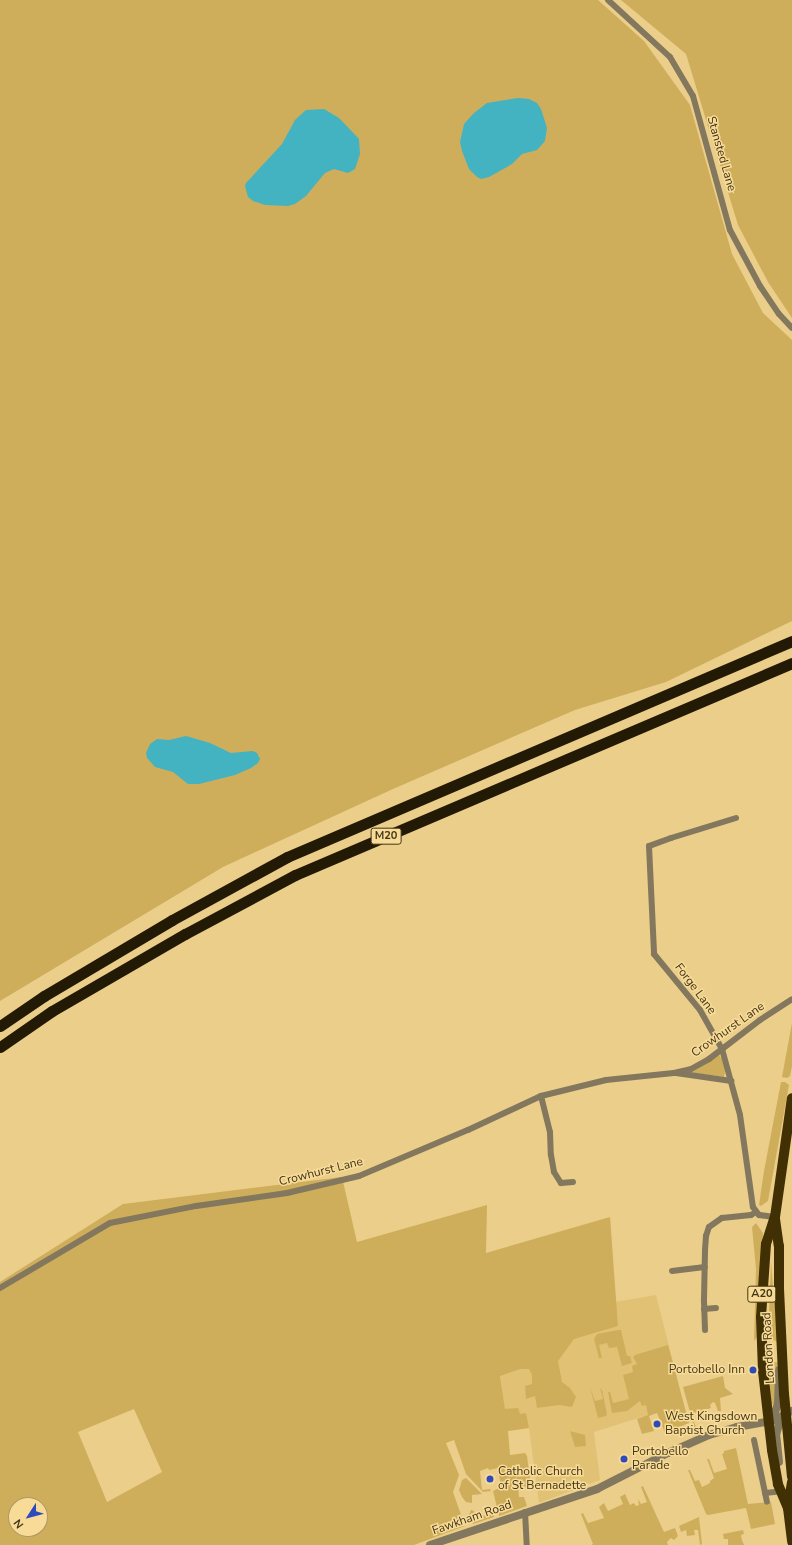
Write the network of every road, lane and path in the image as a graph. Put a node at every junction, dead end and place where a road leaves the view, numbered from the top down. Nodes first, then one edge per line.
1 (608, 0) edge
2 (792, 328) edge
3 (792, 641) edge
4 (792, 662) edge
5 (736, 818) dead end
6 (792, 999) edge
7 (0, 1026) edge
8 (0, 1047) edge
9 (722, 1049) junction
10 (674, 1073) junction
11 (731, 1081) junction
12 (541, 1096) junction
13 (792, 1098) edge
14 (573, 1182) dead end
15 (756, 1212) junction
16 (775, 1218) junction
17 (705, 1267) junction
18 (672, 1271) dead end
19 (0, 1288) edge
20 (716, 1308) dead end
21 (704, 1309) junction
22 (705, 1330) dead end
23 (782, 1350) junction
24 (786, 1415) edge
25 (770, 1421) junction
26 (754, 1440) dead end
27 (792, 1477) edge
28 (785, 1487) edge
29 (765, 1493) junction
30 (767, 1502) dead end
31 (525, 1512) junction
32 (792, 1542) edge
33 (430, 1545) edge
34 (527, 1545) edge

1 - 2 street, Stansted Lane
3 - 7 highway, M20
4 - 8 highway, M20
5 - 9 street, Forge Lane
6 - 9 street, Crowhurst Lane
9 - 10 street, Crowhurst Lane
9 - 11 street, Forge Lane
10 - 11 street, Crowhurst Lane
10 - 12 street, Crowhurst Lane
11 - 15 street, Forge Lane
12 - 14 street
12 - 19 street, Crowhurst Lane
13 - 16 main road, London Road / A20
15 - 16 street
15 - 17 street
16 - 23 main road, London Road / A20
16 - 25 main road, London Road / A20
17 - 18 street
17 - 21 street
20 - 21 street
21 - 22 street
23 - 24 main road, London Road / A20
23 - 25 street
24 - 25 street, Fawkham Road
24 - 27 main road, London Road / A20
24 - 28 street
25 - 28 main road, London Road / A20
25 - 31 street, Fawkham Road
26 - 29 street
28 - 29 street
28 - 32 main road, London Road / A20
29 - 30 street
31 - 33 street, Fawkham Road
31 - 34 street

